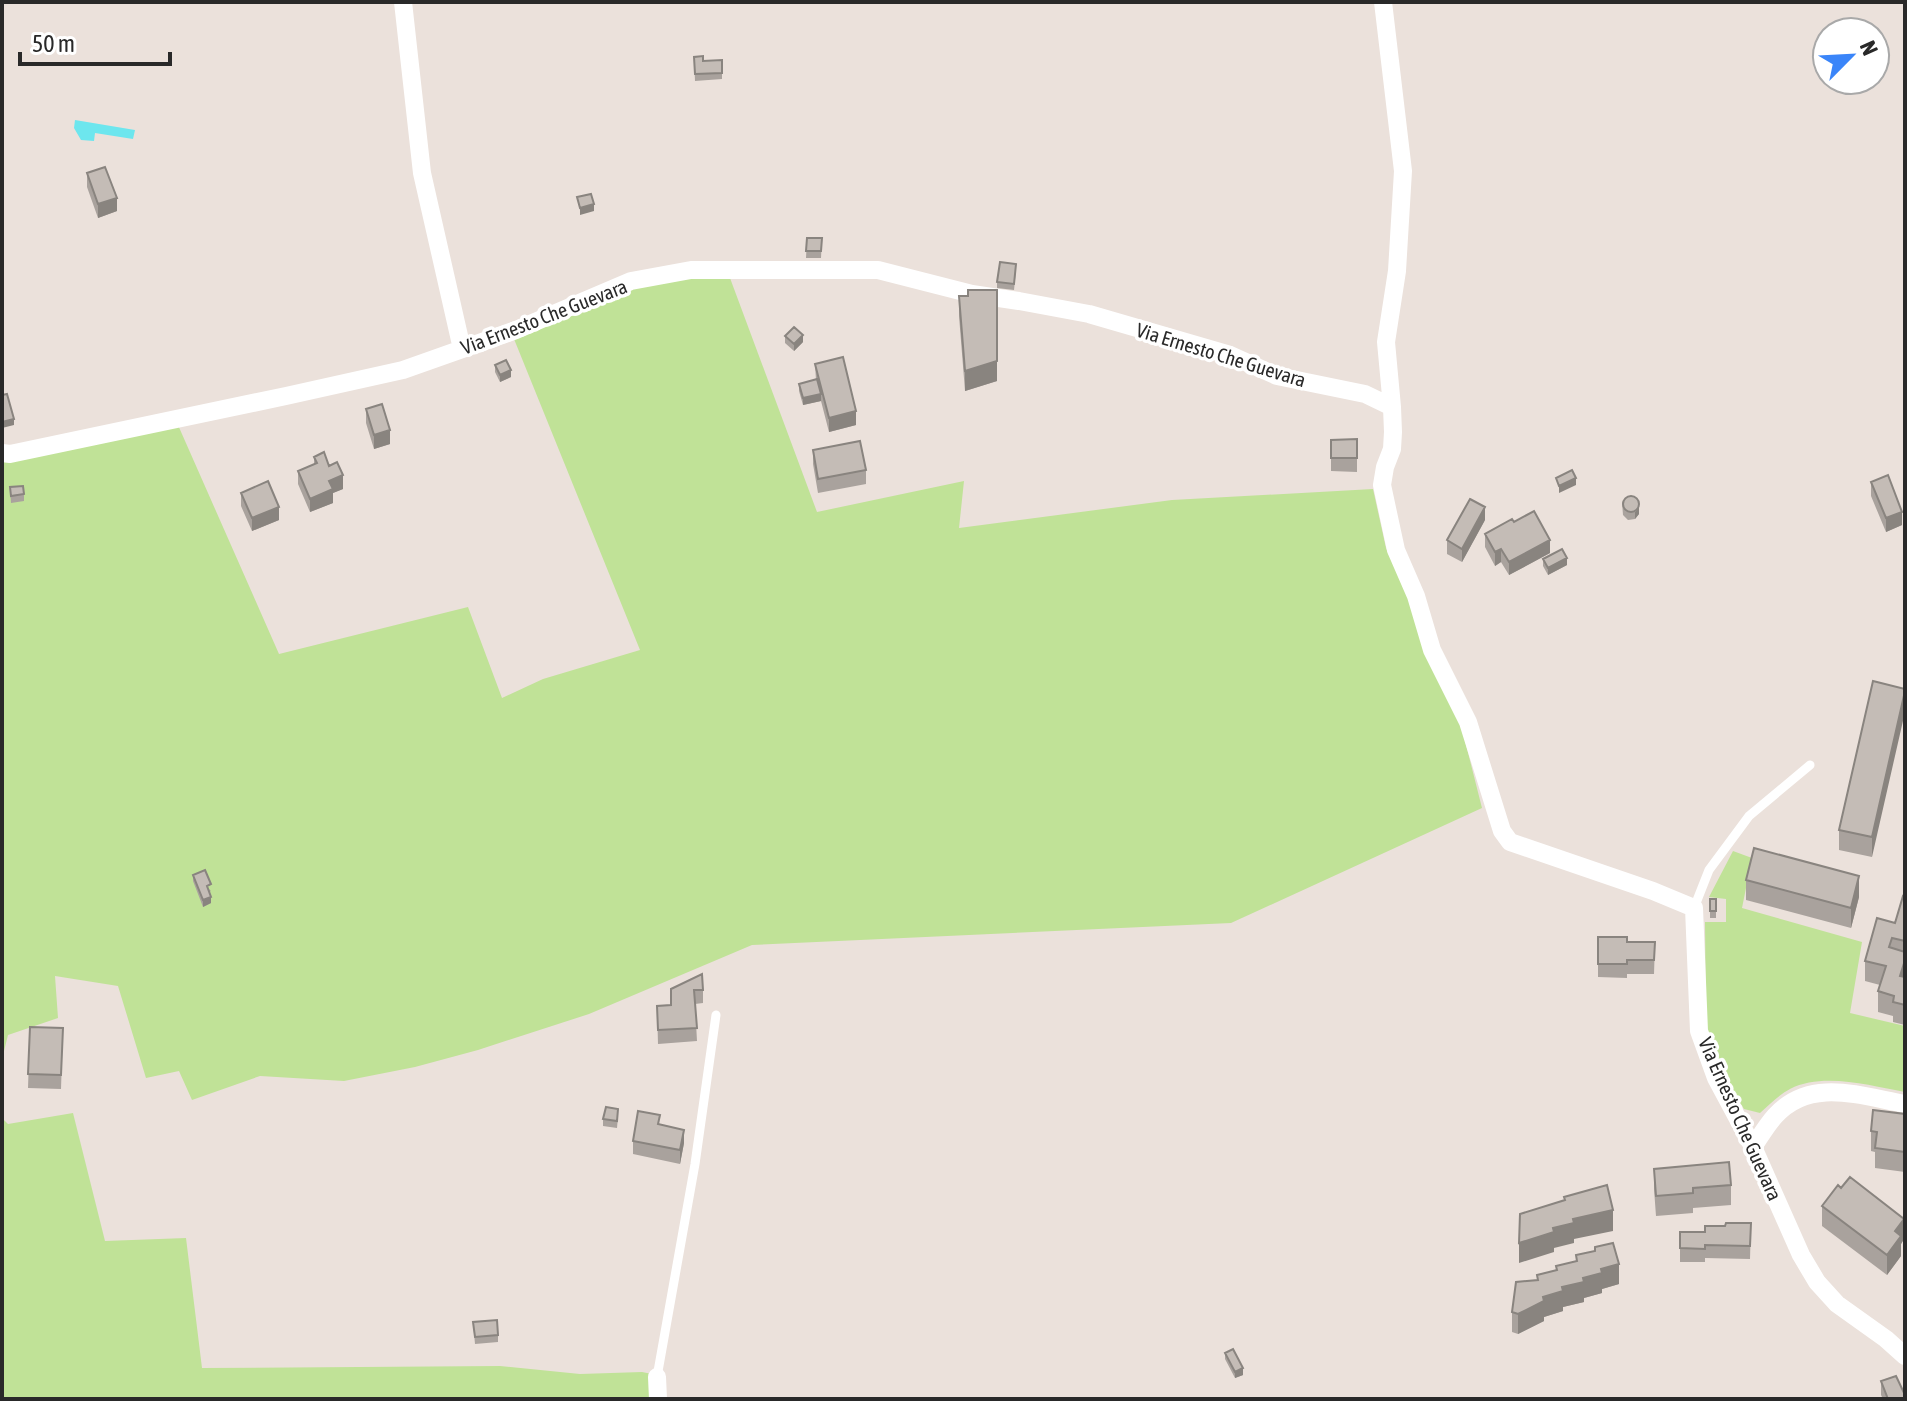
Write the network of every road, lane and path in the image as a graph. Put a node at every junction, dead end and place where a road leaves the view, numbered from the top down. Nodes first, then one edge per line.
1 (403, 2) edge
2 (1383, 2) edge
3 (462, 349) junction
4 (1392, 407) junction
5 (2, 453) edge
6 (1810, 765) dead end
7 (1694, 908) junction
8 (716, 1015) dead end
9 (1905, 1104) edge
10 (1753, 1147) junction
11 (1905, 1356) edge
12 (657, 1377) joint
13 (658, 1399) edge

1 - 3 street
2 - 4 street
3 - 4 street, Via Ernesto Che Guevara
3 - 5 street, Via Ernesto Che Guevara
4 - 7 street
6 - 7 lane
7 - 10 street, Via Ernesto Che Guevara
8 - 12 lane
9 - 10 street
10 - 11 street, Via Ernesto Che Guevara
12 - 13 street

